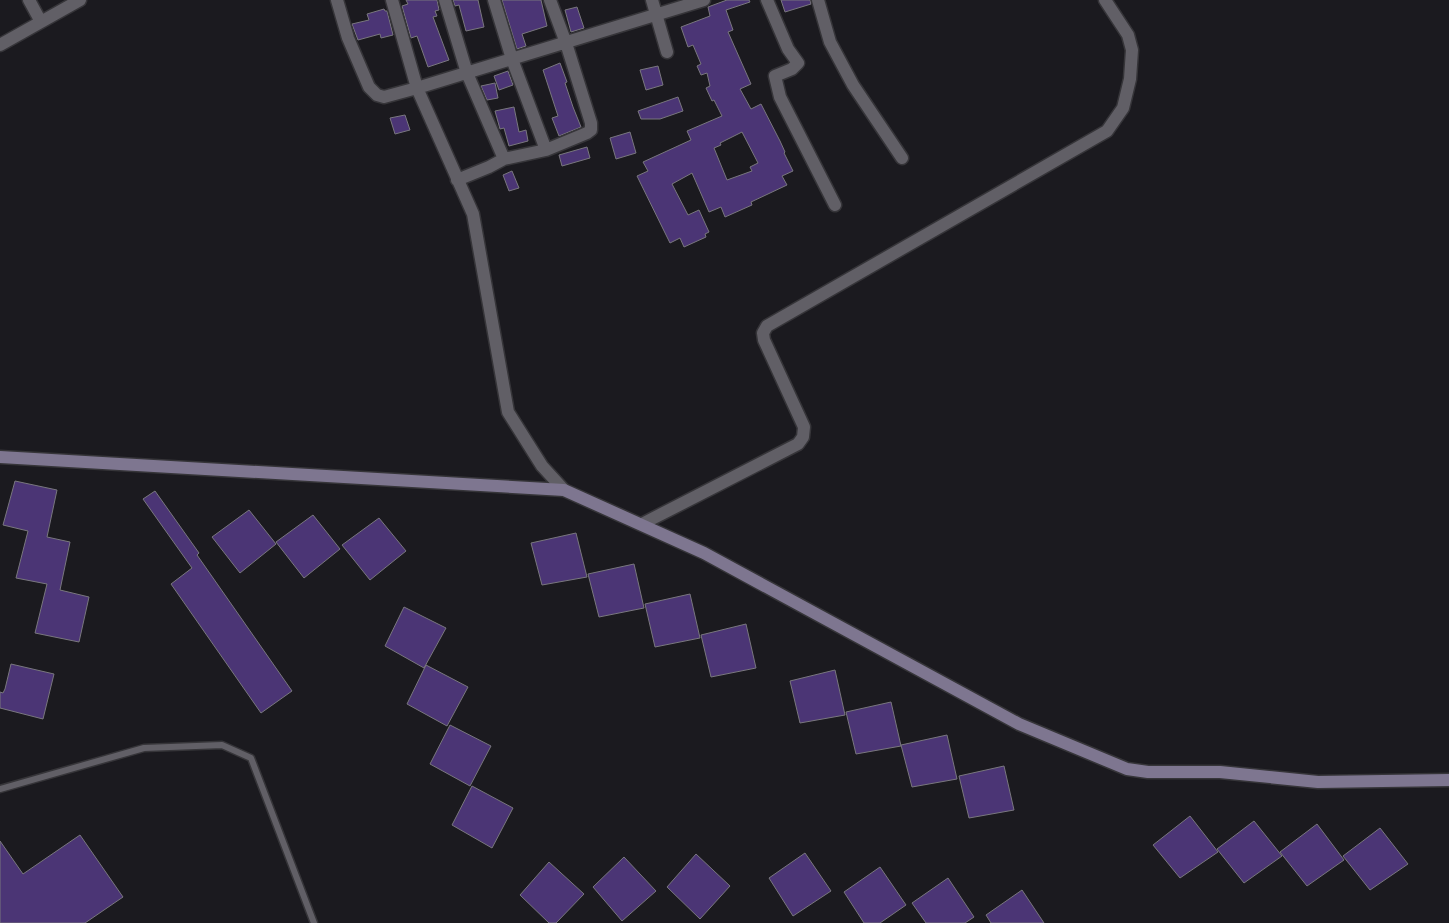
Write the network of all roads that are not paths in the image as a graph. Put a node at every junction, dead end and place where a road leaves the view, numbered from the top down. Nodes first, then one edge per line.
1 (29, 0) edge
2 (80, 0) edge
3 (336, 0) edge
4 (392, 0) edge
5 (445, 0) edge
6 (494, 0) edge
7 (550, 0) edge
8 (652, 0) edge
9 (703, 0) edge
10 (767, 0) edge
11 (818, 0) edge
12 (1105, 0) edge
13 (657, 16) junction
14 (41, 22) junction
15 (566, 43) junction
16 (0, 45) edge
17 (668, 52) dead end
18 (512, 59) junction
19 (467, 73) junction
20 (417, 88) junction
21 (546, 150) junction
22 (902, 158) dead end
23 (504, 159) junction
24 (457, 180) junction
25 (835, 205) dead end
26 (0, 457) edge
27 (564, 490) junction
28 (642, 524) junction
29 (1449, 780) edge
30 (0, 789) edge
31 (314, 923) edge

1 - 14 street
2 - 14 street
3 - 20 street
4 - 20 street
5 - 19 street
6 - 18 street
7 - 15 street
8 - 13 street
9 - 13 street
10 - 25 street
11 - 22 street
12 - 28 street
13 - 15 street
13 - 17 street
14 - 16 street
15 - 18 street
15 - 21 street
18 - 19 street
18 - 21 street
19 - 20 street
19 - 23 street
20 - 24 street
21 - 23 street
23 - 24 street
24 - 27 street
26 - 27 street
27 - 28 street
28 - 29 street
30 - 31 lane

